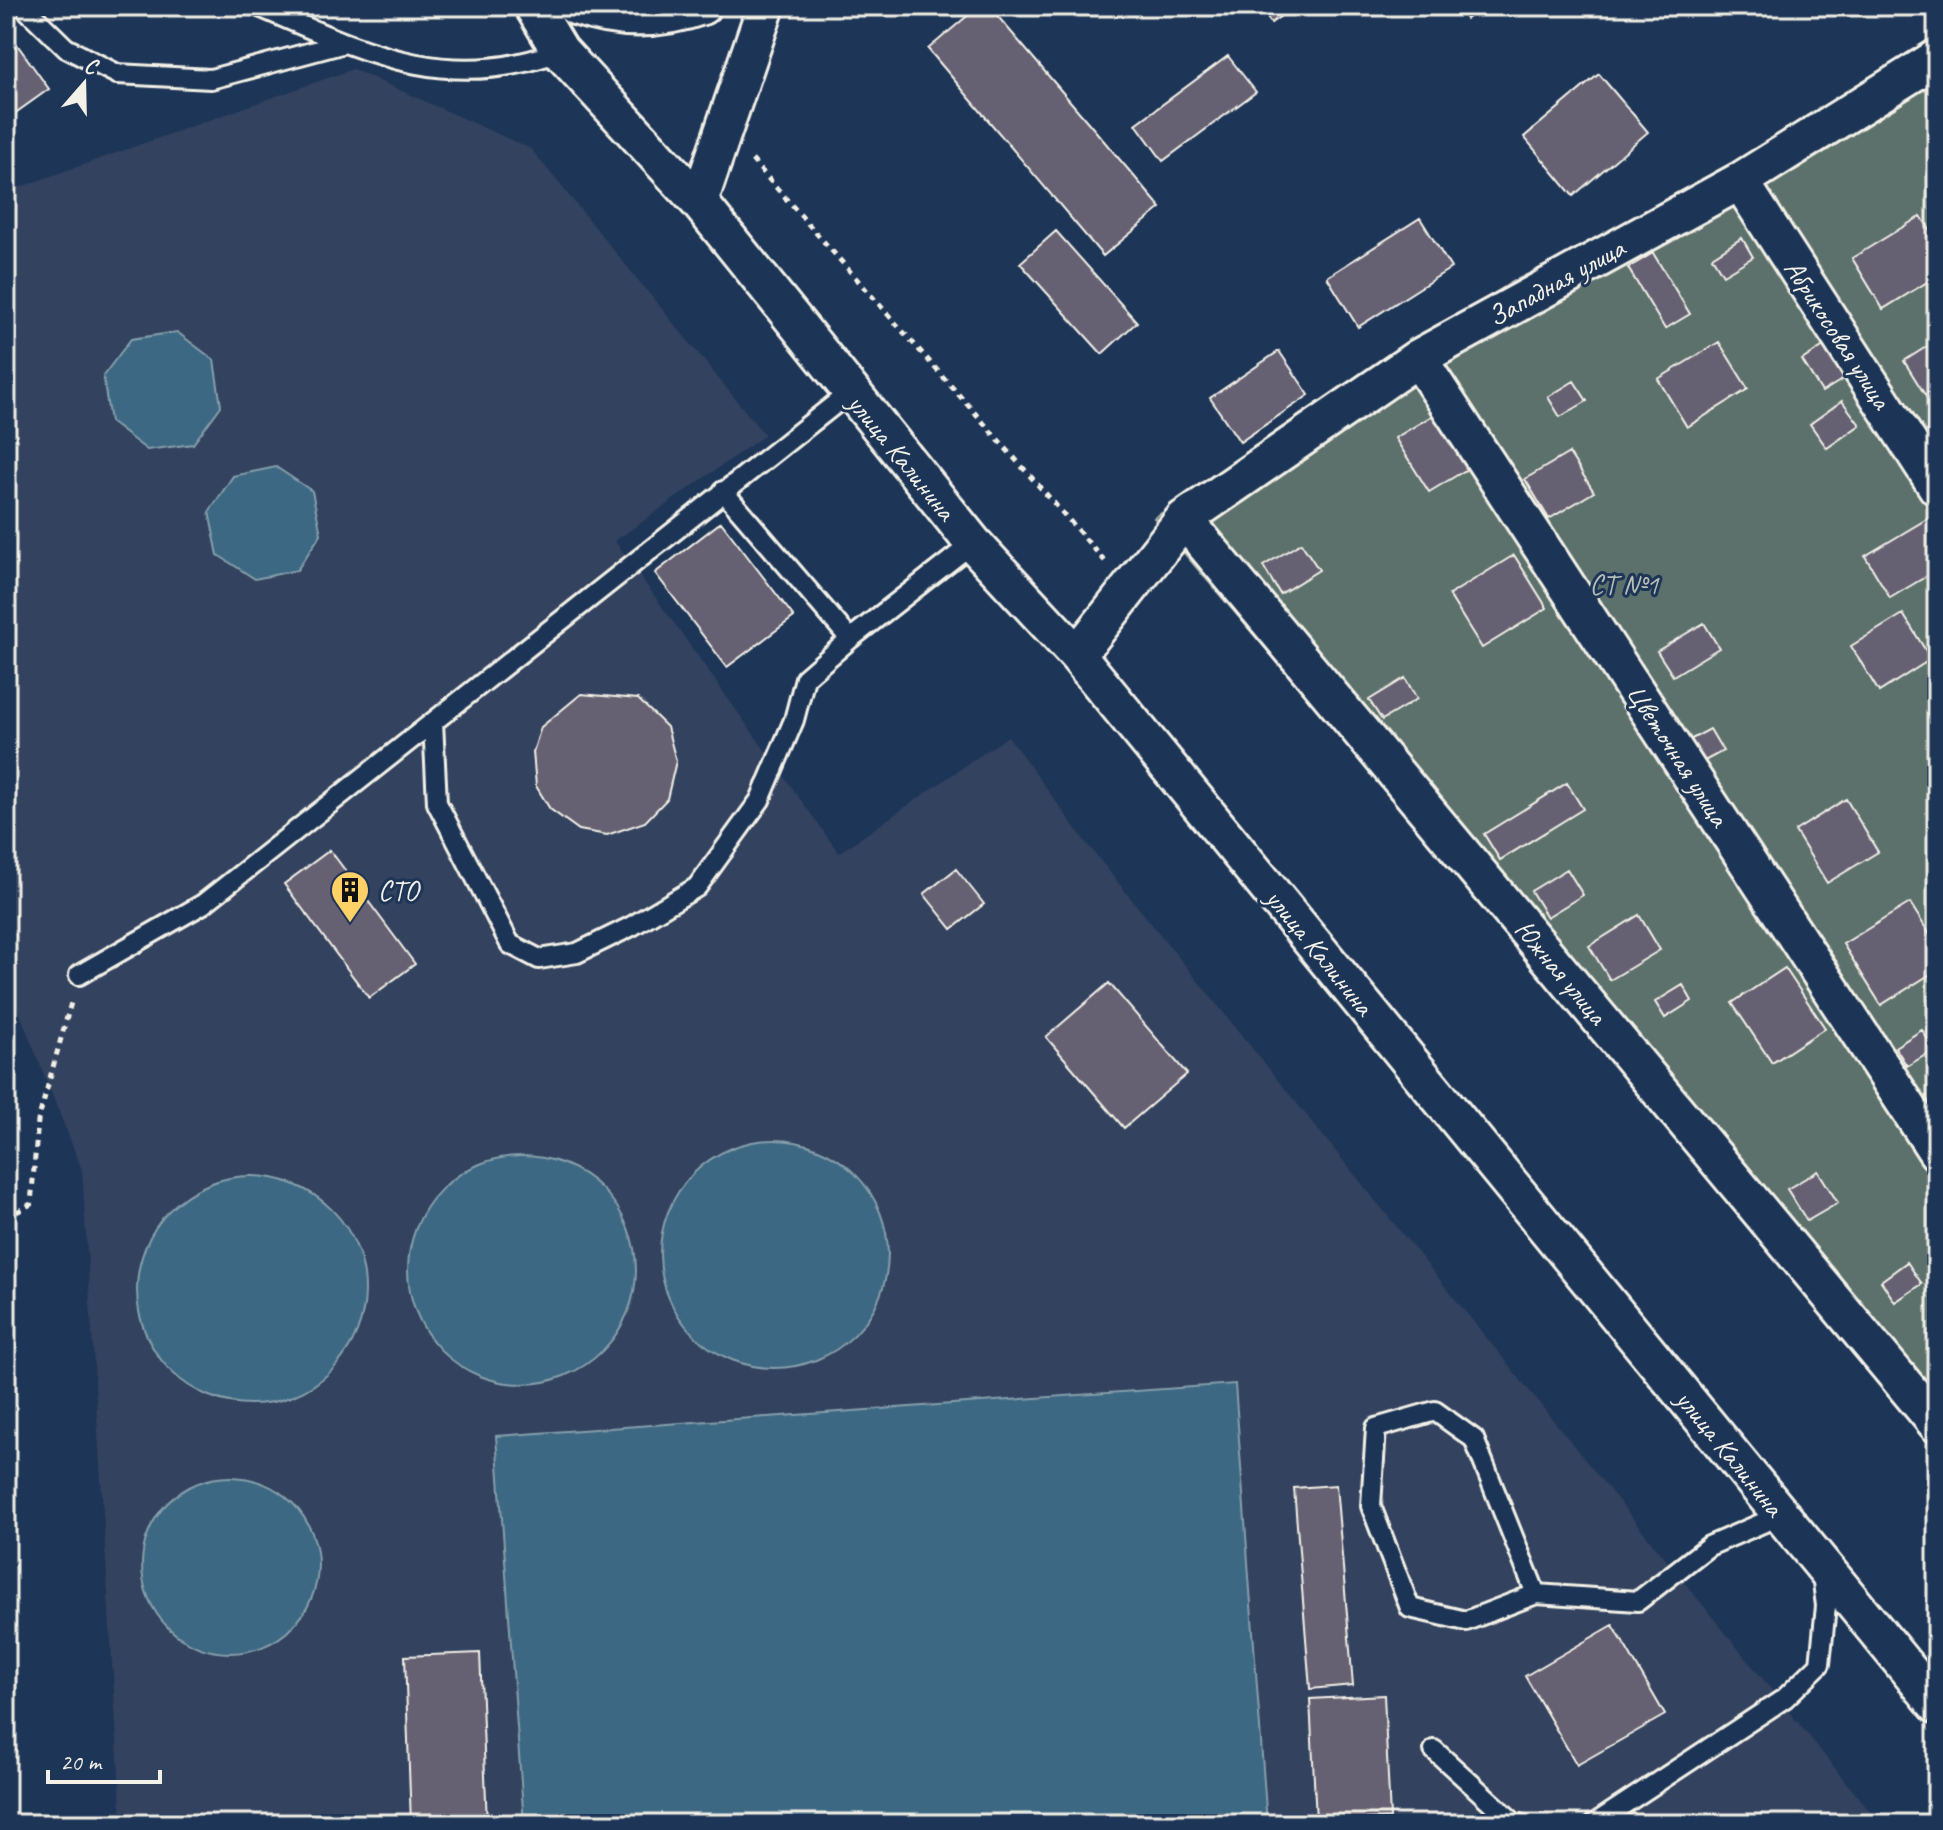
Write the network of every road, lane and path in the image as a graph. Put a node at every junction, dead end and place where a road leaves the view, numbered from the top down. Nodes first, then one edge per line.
1 (23, 6) edge
2 (257, 6) edge
3 (533, 6) edge
4 (575, 6) edge
5 (702, 6) edge
6 (766, 6) edge
7 (345, 43) junction
8 (560, 51) junction
9 (1937, 58) edge
10 (747, 155) dead end
11 (1740, 181) junction
12 (699, 202) junction
13 (1418, 358) junction
14 (849, 393) junction
15 (1937, 487) edge
16 (723, 491) junction
17 (1184, 519) junction
18 (973, 543) junction
19 (1129, 589) junction
20 (850, 639) junction
21 (1077, 655) junction
22 (433, 722) junction
23 (79, 975) joint
24 (1937, 1152) edge
25 (6, 1218) edge
26 (1937, 1424) edge
27 (1781, 1515) junction
28 (1820, 1563) junction
29 (1536, 1594) junction
30 (1937, 1705) edge
31 (1434, 1750) dead end
32 (1515, 1823) edge
33 (1594, 1824) edge

1 - 7 lane
2 - 7 lane
3 - 8 street, улица Калинина
4 - 5 street
6 - 12 street
7 - 8 lane
8 - 12 street, улица Калинина
9 - 11 street, Западная улица
10 - 19 path
11 - 13 street, Западная улица
11 - 15 street, Абрикосовая улица
12 - 14 street, улица Калинина
13 - 17 street, Западная улица
13 - 24 street, Цветочная улица
14 - 16 lane
14 - 18 street, улица Калинина
16 - 20 lane
16 - 22 lane
17 - 19 street, Западная улица
17 - 26 street, Южная улица
18 - 20 lane
18 - 21 street, улица Калинина
19 - 21 street, Западная улица
20 - 22 lane
21 - 27 street, улица Калинина
22 - 23 lane
23 - 25 path
27 - 28 street, улица Калинина
27 - 29 lane
28 - 30 street, улица Калинина
28 - 33 lane
29 - 29 lane
31 - 32 lane

